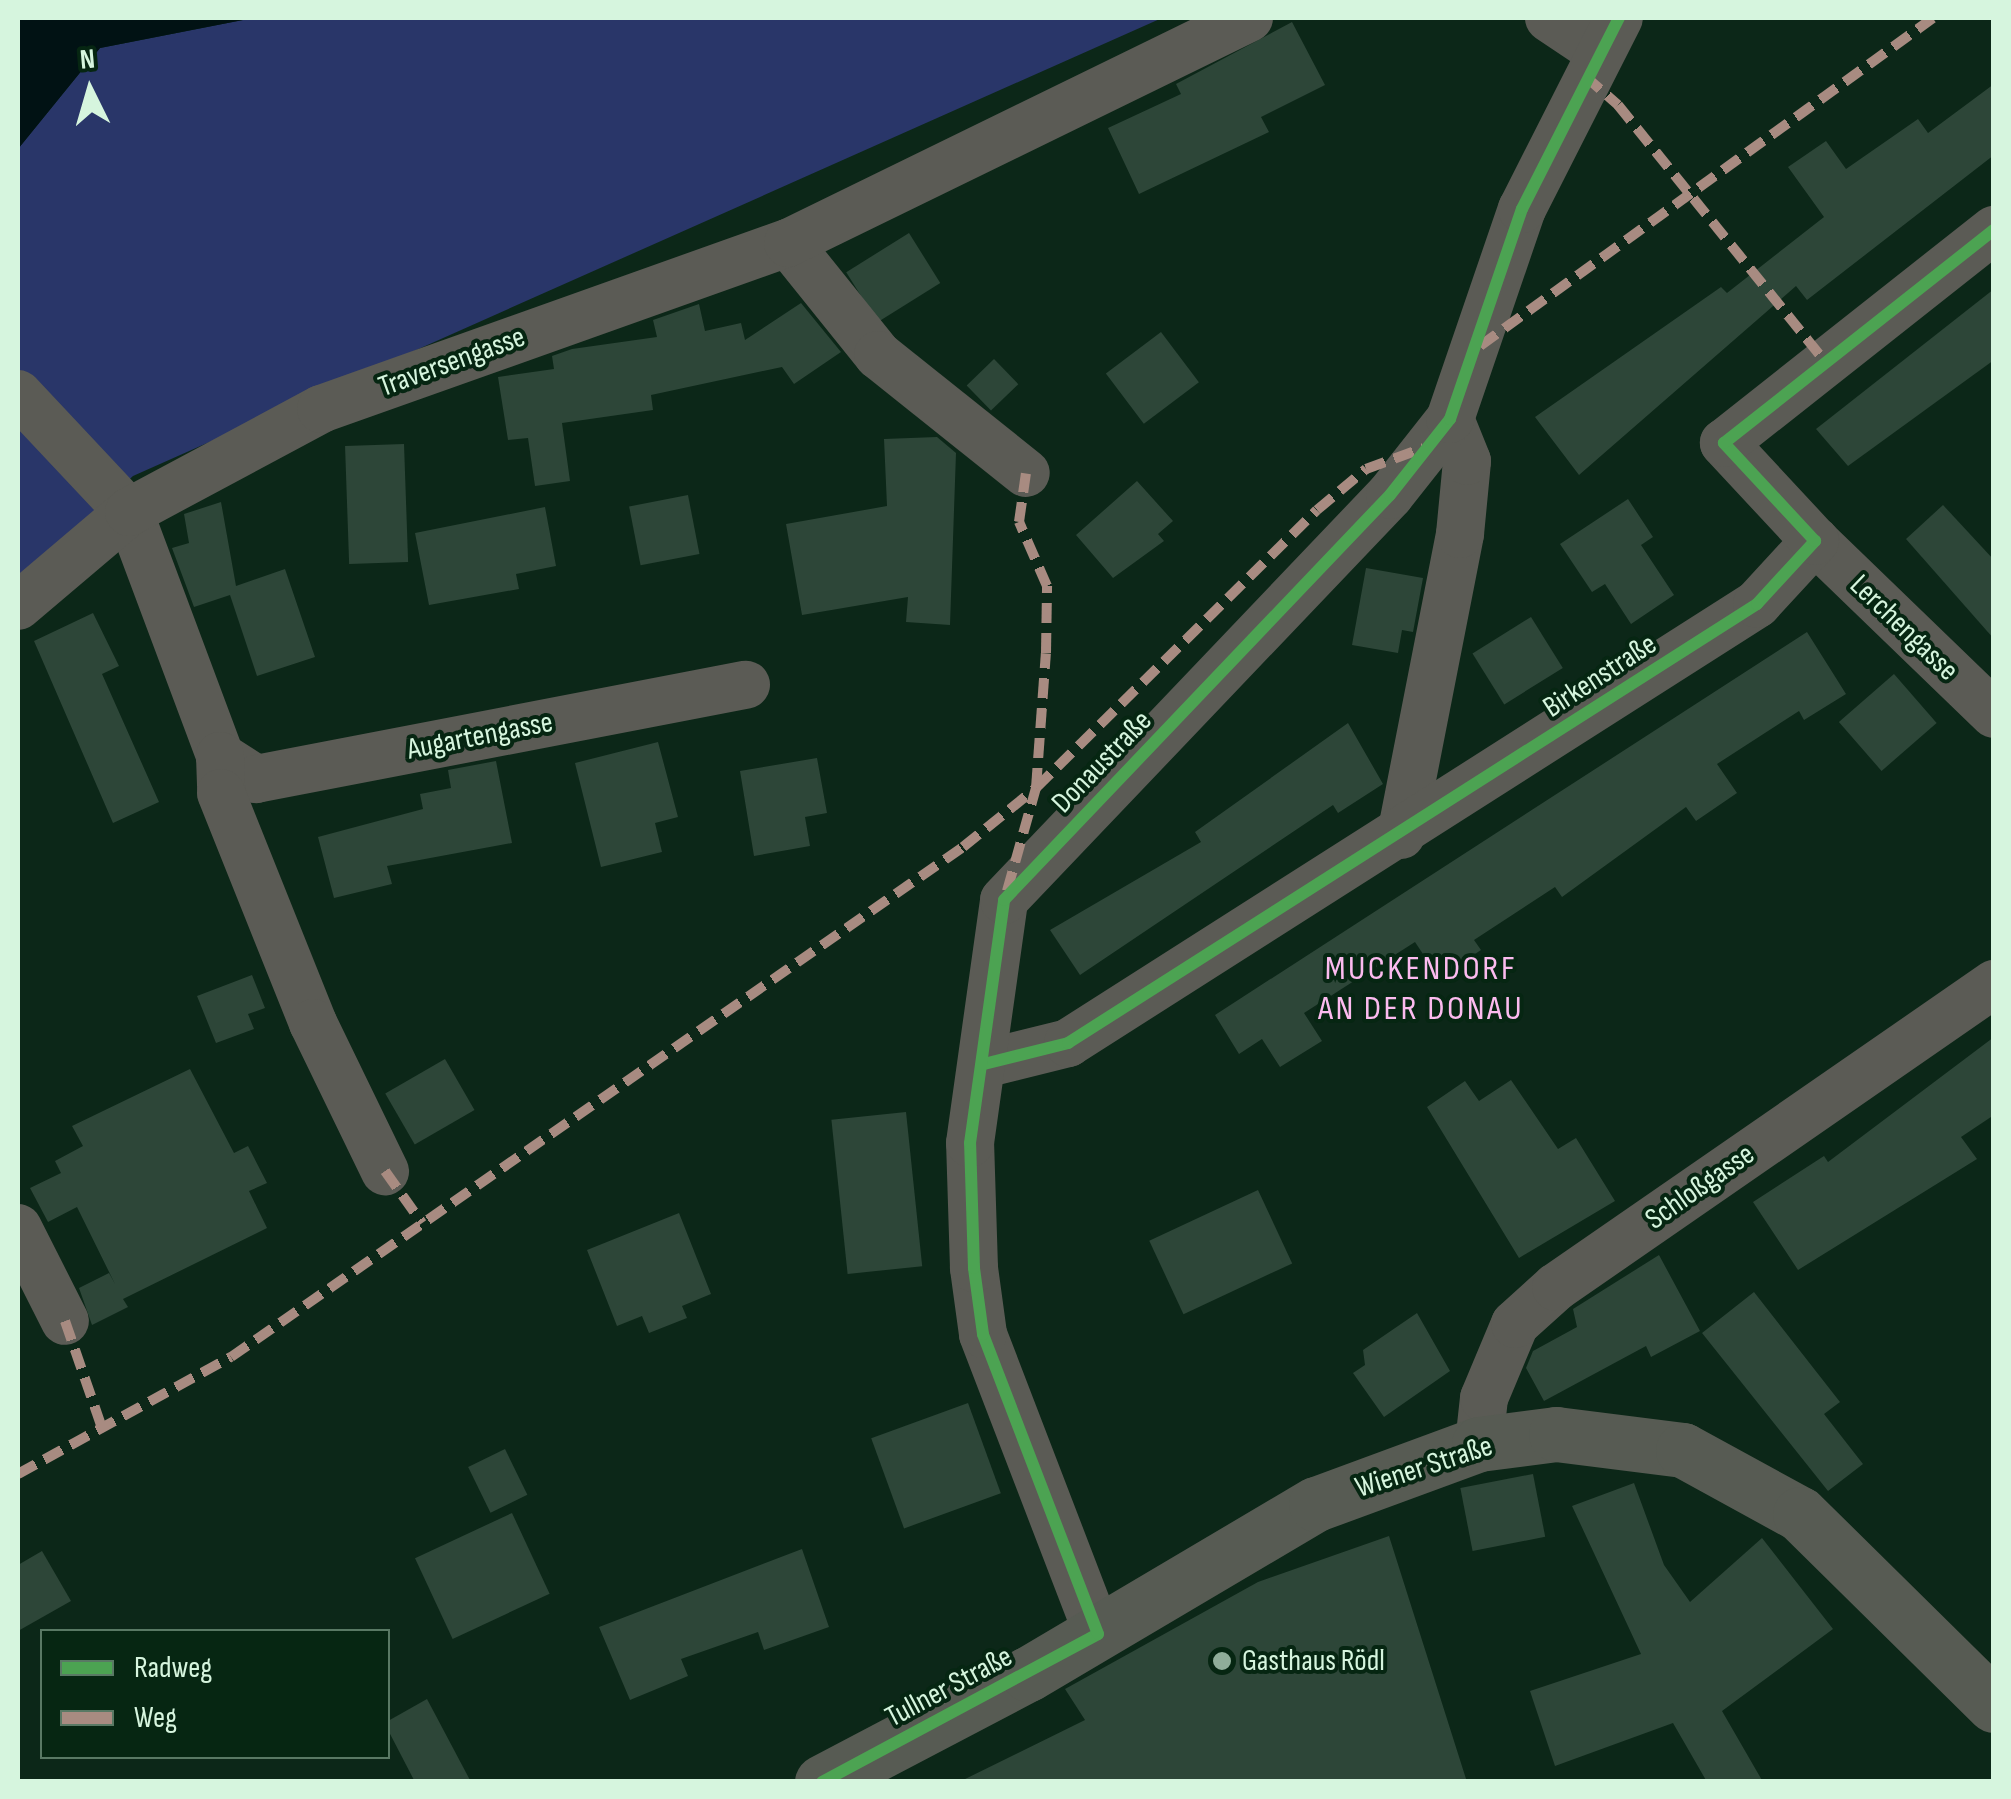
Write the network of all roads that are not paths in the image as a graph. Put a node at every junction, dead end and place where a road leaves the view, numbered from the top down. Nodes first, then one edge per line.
1 (1249, 18) edge
2 (1549, 18) edge
3 (1608, 34) edge
4 (1994, 230) edge
5 (788, 242) junction
6 (18, 394) edge
7 (1450, 419) junction
8 (1026, 473) dead end
9 (128, 512) junction
10 (1815, 542) junction
11 (18, 606) edge
12 (746, 685) dead end
13 (1994, 714) edge
14 (220, 756) junction
15 (1401, 835) junction
16 (1994, 984) edge
17 (984, 1064) junction
18 (385, 1171) dead end
19 (18, 1228) edge
20 (65, 1321) dead end
21 (1479, 1444) junction
22 (1098, 1634) junction
23 (1990, 1696) edge
24 (822, 1782) edge

1 - 5 street, Traversengasse
2 - 3 street
3 - 7 street, Donaustraße
4 - 10 street
5 - 8 street
5 - 9 street, Traversengasse
6 - 9 street
7 - 15 street
7 - 17 street, Donaustraße
9 - 11 street, Traversengasse
9 - 14 street
10 - 13 street, Lerchengasse
10 - 15 street, Birkenstraße
12 - 14 street, Augartengasse
14 - 18 street
15 - 17 street, Birkenstraße
16 - 21 street, Schloßgasse
17 - 22 street, Donaustraße
19 - 20 street
21 - 22 main road, Wiener Straße
21 - 23 main road, Wiener Straße
22 - 24 main road, Tullner Straße

